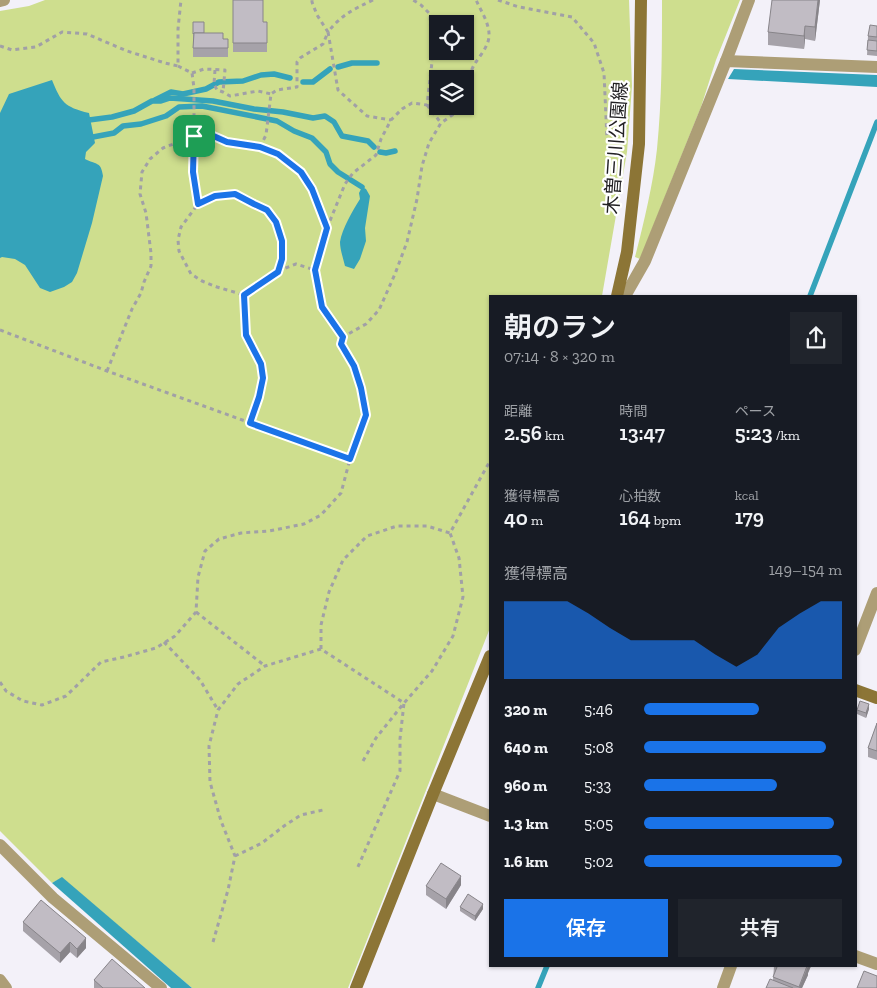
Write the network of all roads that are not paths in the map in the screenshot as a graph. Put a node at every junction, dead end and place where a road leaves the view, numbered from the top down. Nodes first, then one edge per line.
1 (4, 0) edge
2 (641, 0) edge
3 (749, 0) edge
4 (0, 1) edge
5 (726, 61) junction
6 (877, 68) edge
7 (617, 295) edge
8 (626, 295) edge
9 (877, 593) edge
10 (857, 645) edge
11 (489, 658) edge
12 (857, 691) edge
13 (877, 698) edge
14 (433, 794) junction
15 (489, 816) edge
16 (0, 845) edge
17 (857, 957) edge
18 (877, 964) edge
19 (731, 967) edge
20 (0, 980) edge
21 (6, 988) edge
22 (161, 988) edge
23 (356, 988) edge
24 (723, 988) edge

1 - 4 street
2 - 7 street, 木曽三川公園線
3 - 5 street
5 - 6 street
5 - 8 street
9 - 10 street
11 - 14 street
12 - 13 street
14 - 15 street
14 - 23 street
16 - 22 street
17 - 18 street
19 - 24 street
20 - 21 street

